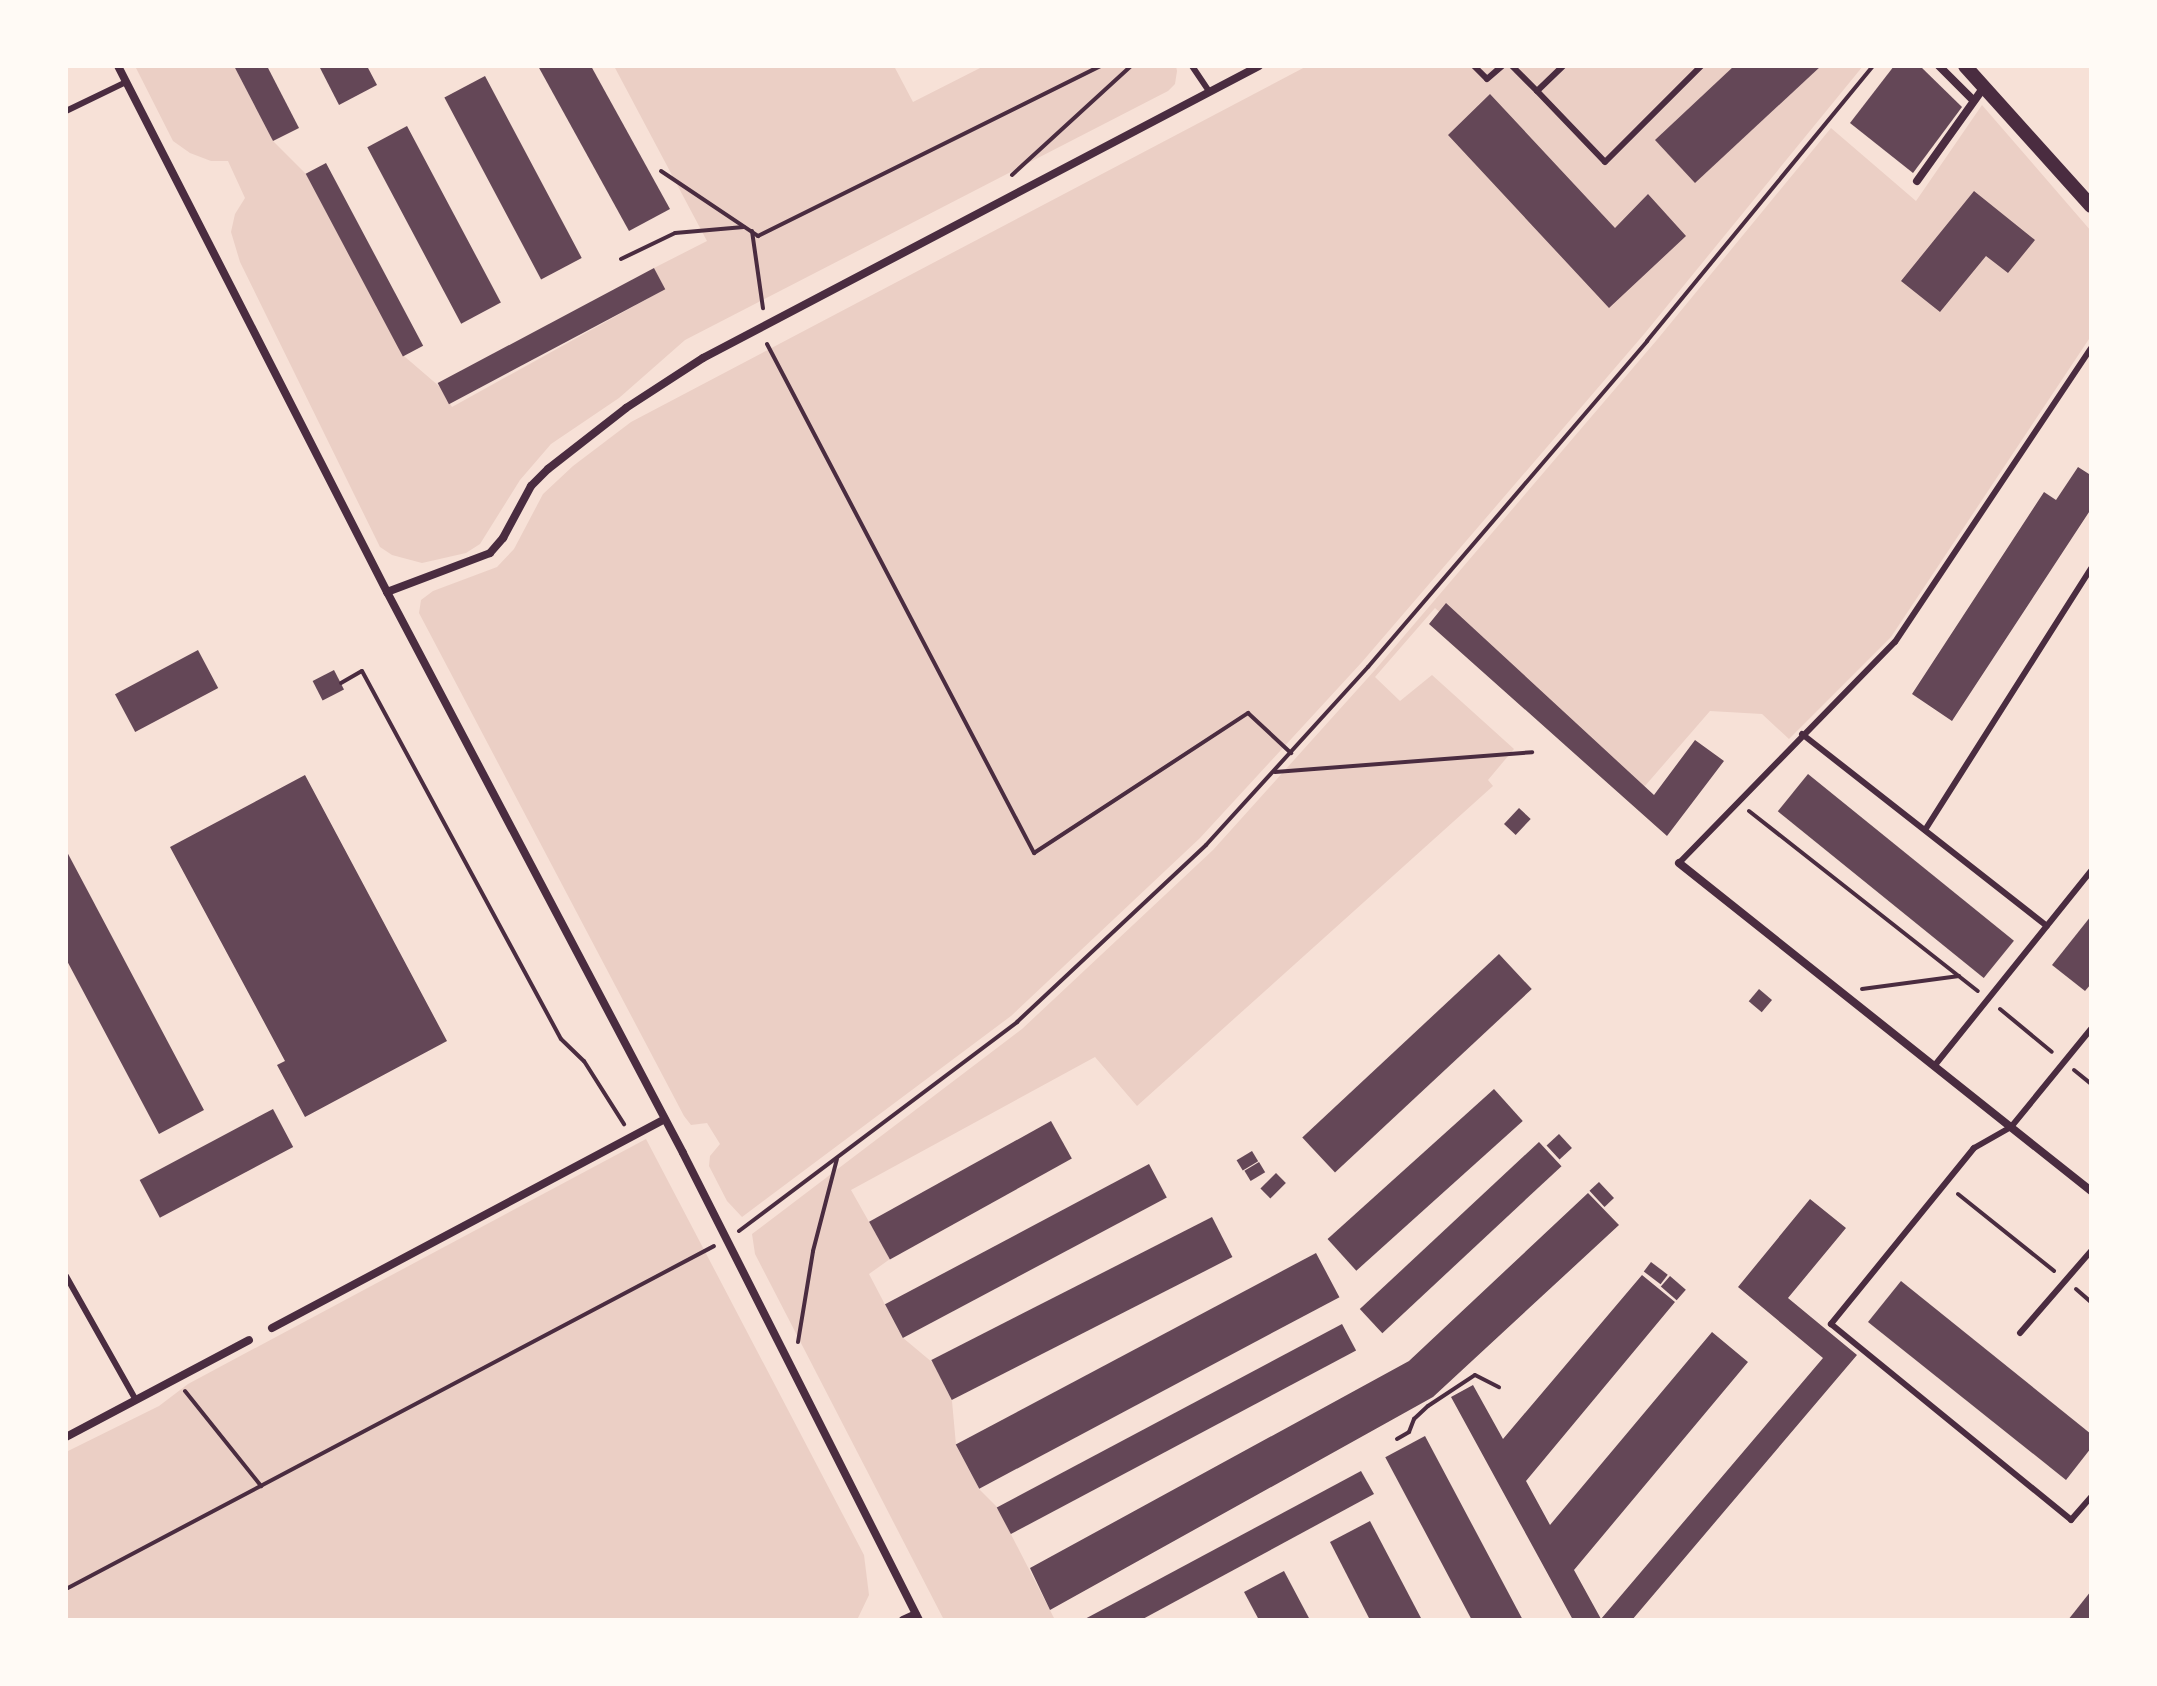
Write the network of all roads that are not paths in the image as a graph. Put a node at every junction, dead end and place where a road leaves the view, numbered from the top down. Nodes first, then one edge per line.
1 (118, 66) edge
2 (1192, 66) edge
3 (1259, 66) edge
4 (1474, 66) edge
5 (1502, 66) edge
6 (1512, 66) edge
7 (1563, 66) edge
8 (1701, 66) edge
9 (1939, 66) edge
10 (1965, 66) edge
11 (126, 82) junction
12 (1984, 87) junction
13 (1209, 91) junction
14 (1537, 91) junction
15 (1974, 101) junction
16 (66, 111) edge
17 (1917, 181) dead end
18 (2091, 206) edge
19 (2091, 348) edge
20 (2091, 568) edge
21 (387, 592) junction
22 (1802, 734) junction
23 (1925, 830) junction
24 (1679, 863) joint
25 (2091, 871) edge
26 (2047, 926) junction
27 (2091, 1029) edge
28 (1935, 1065) junction
29 (664, 1120) junction
30 (2011, 1127) junction
31 (2091, 1191) edge
32 (2091, 1251) edge
33 (66, 1276) edge
34 (272, 1328) dead end
35 (2020, 1333) dead end
36 (249, 1340) dead end
37 (136, 1400) junction
38 (66, 1437) edge
39 (2091, 1497) edge
40 (917, 1617) edge
41 (903, 1620) edge

1 - 11 street
2 - 13 lane
3 - 13 street
4 - 5 lane
6 - 14 lane
7 - 14 lane
8 - 14 lane
9 - 15 street
10 - 12 street
11 - 16 lane
11 - 21 street
12 - 15 street
12 - 18 street
13 - 21 street
15 - 17 street
19 - 22 lane
20 - 23 lane
21 - 29 street
22 - 23 lane
22 - 24 lane
23 - 26 lane
24 - 28 street
25 - 26 lane
26 - 28 lane
27 - 30 lane
28 - 30 street
29 - 34 street
29 - 40 street
30 - 31 street
30 - 39 lane
32 - 35 lane
33 - 37 lane
36 - 37 street
37 - 38 street
40 - 41 street

